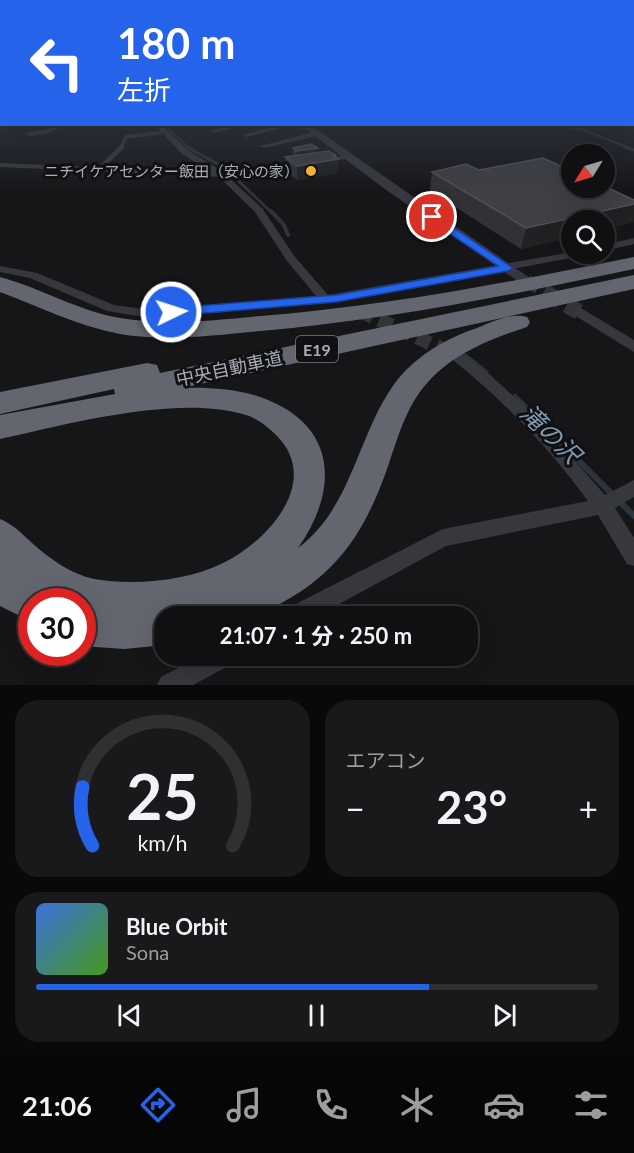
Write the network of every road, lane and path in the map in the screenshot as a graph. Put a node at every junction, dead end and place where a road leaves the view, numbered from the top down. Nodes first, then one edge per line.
1 (54, 128) edge
2 (161, 128) edge
3 (227, 128) edge
4 (269, 128) edge
5 (307, 128) edge
6 (215, 131) dead end
7 (165, 132) junction
8 (29, 134) dead end
9 (314, 134) junction
10 (246, 135) dead end
11 (264, 146) dead end
12 (346, 157) junction
13 (0, 165) edge
14 (99, 170) junction
15 (223, 174) junction
16 (634, 241) edge
17 (615, 245) edge
18 (561, 257) edge
19 (634, 263) edge
20 (508, 268) junction
21 (0, 269) edge
22 (634, 271) edge
23 (527, 281) tunnel mouth
24 (634, 282) edge
25 (0, 284) edge
26 (634, 290) edge
27 (330, 299) junction
28 (356, 309) tunnel mouth
29 (579, 312) tunnel mouth
30 (634, 347) edge
31 (458, 357) tunnel mouth
32 (0, 418) edge
33 (618, 498) edge
34 (0, 536) edge
35 (633, 554) edge
36 (0, 580) edge
37 (18, 595) edge
38 (233, 606) edge
39 (315, 606) edge
40 (154, 626) edge
41 (96, 627) edge
42 (205, 666) edge
43 (169, 685) edge

1 - 8 lane
2 - 7 street
3 - 6 street
4 - 10 street
5 - 9 street
7 - 14 lane
7 - 15 street
9 - 11 street
9 - 12 street
12 - 15 street
12 - 20 street
13 - 14 street
14 - 15 street
15 - 27 street
16 - 17 street
18 - 20 street
19 - 25 highway
20 - 23 street
20 - 27 street
21 - 27 street
22 - 32 highway, 中央自動車道 / E19
24 - 32 highway, 中央自動車道 / E19
26 - 38 highway
27 - 28 street
29 - 30 street
31 - 33 street
32 - 34 highway
33 - 35 street
33 - 39 street
36 - 37 highway
40 - 41 highway
42 - 43 street

